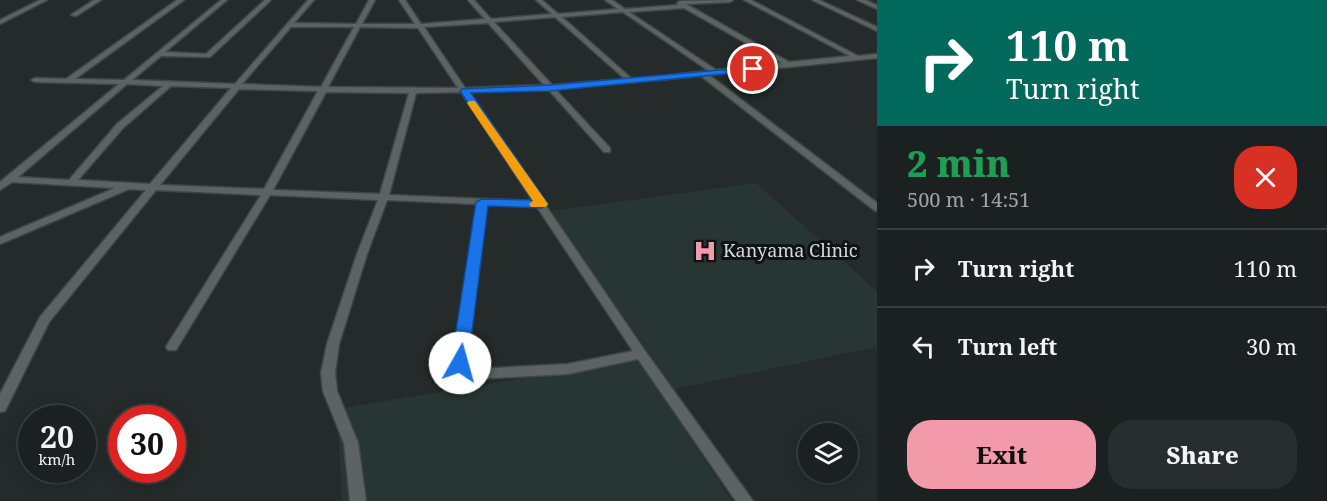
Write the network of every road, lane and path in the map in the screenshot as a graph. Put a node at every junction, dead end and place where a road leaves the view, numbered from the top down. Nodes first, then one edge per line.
1 (44, 0) edge
2 (98, 0) edge
3 (181, 0) edge
4 (224, 0) edge
5 (268, 0) edge
6 (310, 0) edge
7 (372, 0) edge
8 (402, 0) edge
9 (471, 0) edge
10 (539, 0) edge
11 (608, 0) edge
12 (730, 0) edge
13 (747, 0) edge
14 (814, 0) edge
15 (860, 0) edge
16 (681, 3) edge
17 (877, 7) edge
18 (623, 11) junction
19 (74, 15) dead end
20 (557, 16) junction
21 (0, 22) edge
22 (490, 22) junction
23 (290, 25) junction
24 (419, 26) junction
25 (357, 27) junction
26 (877, 29) edge
27 (160, 54) junction
28 (877, 56) edge
29 (856, 57) junction
30 (789, 65) junction
31 (716, 73) junction
32 (703, 74) junction
33 (35, 80) dead end
34 (67, 81) junction
35 (631, 81) junction
36 (127, 82) junction
37 (169, 84) junction
38 (236, 87) junction
39 (550, 88) junction
40 (324, 90) junction
41 (413, 91) junction
42 (465, 91) junction
43 (607, 150) dead end
44 (4, 182) edge
45 (71, 183) junction
46 (128, 186) junction
47 (154, 186) junction
48 (267, 192) junction
49 (384, 196) junction
50 (482, 202) junction
51 (542, 204) junction
52 (877, 208) edge
53 (0, 241) edge
54 (172, 347) dead end
55 (642, 354) junction
56 (0, 407) edge
57 (358, 501) edge
58 (745, 501) edge

1 - 21 street
2 - 19 street
3 - 34 street
4 - 27 street
5 - 27 street
6 - 23 street
7 - 25 street
8 - 24 street
9 - 22 street
10 - 20 street
11 - 18 street
12 - 16 street
13 - 29 street
14 - 26 street
15 - 17 street
16 - 18 street
16 - 30 street
18 - 20 street
18 - 31 street
20 - 22 street
20 - 35 street
22 - 24 street
22 - 39 street
23 - 25 street
23 - 38 street
24 - 25 street
24 - 42 street
25 - 40 street
27 - 36 street
28 - 29 street
29 - 30 street
30 - 31 street
31 - 32 street
32 - 35 street
32 - 52 street
33 - 34 street
34 - 36 street
35 - 39 street
36 - 37 street
36 - 44 street
37 - 38 street
37 - 45 street
38 - 40 street
38 - 47 street
39 - 42 street
39 - 43 street
40 - 41 street
40 - 48 street
41 - 42 street
41 - 49 street
42 - 51 street
44 - 45 street
45 - 46 street
46 - 47 street
46 - 53 street
47 - 48 street
47 - 56 street
48 - 49 street
48 - 54 street
49 - 50 street
49 - 57 street
50 - 51 street
50 - 55 street
51 - 55 street
55 - 58 street

